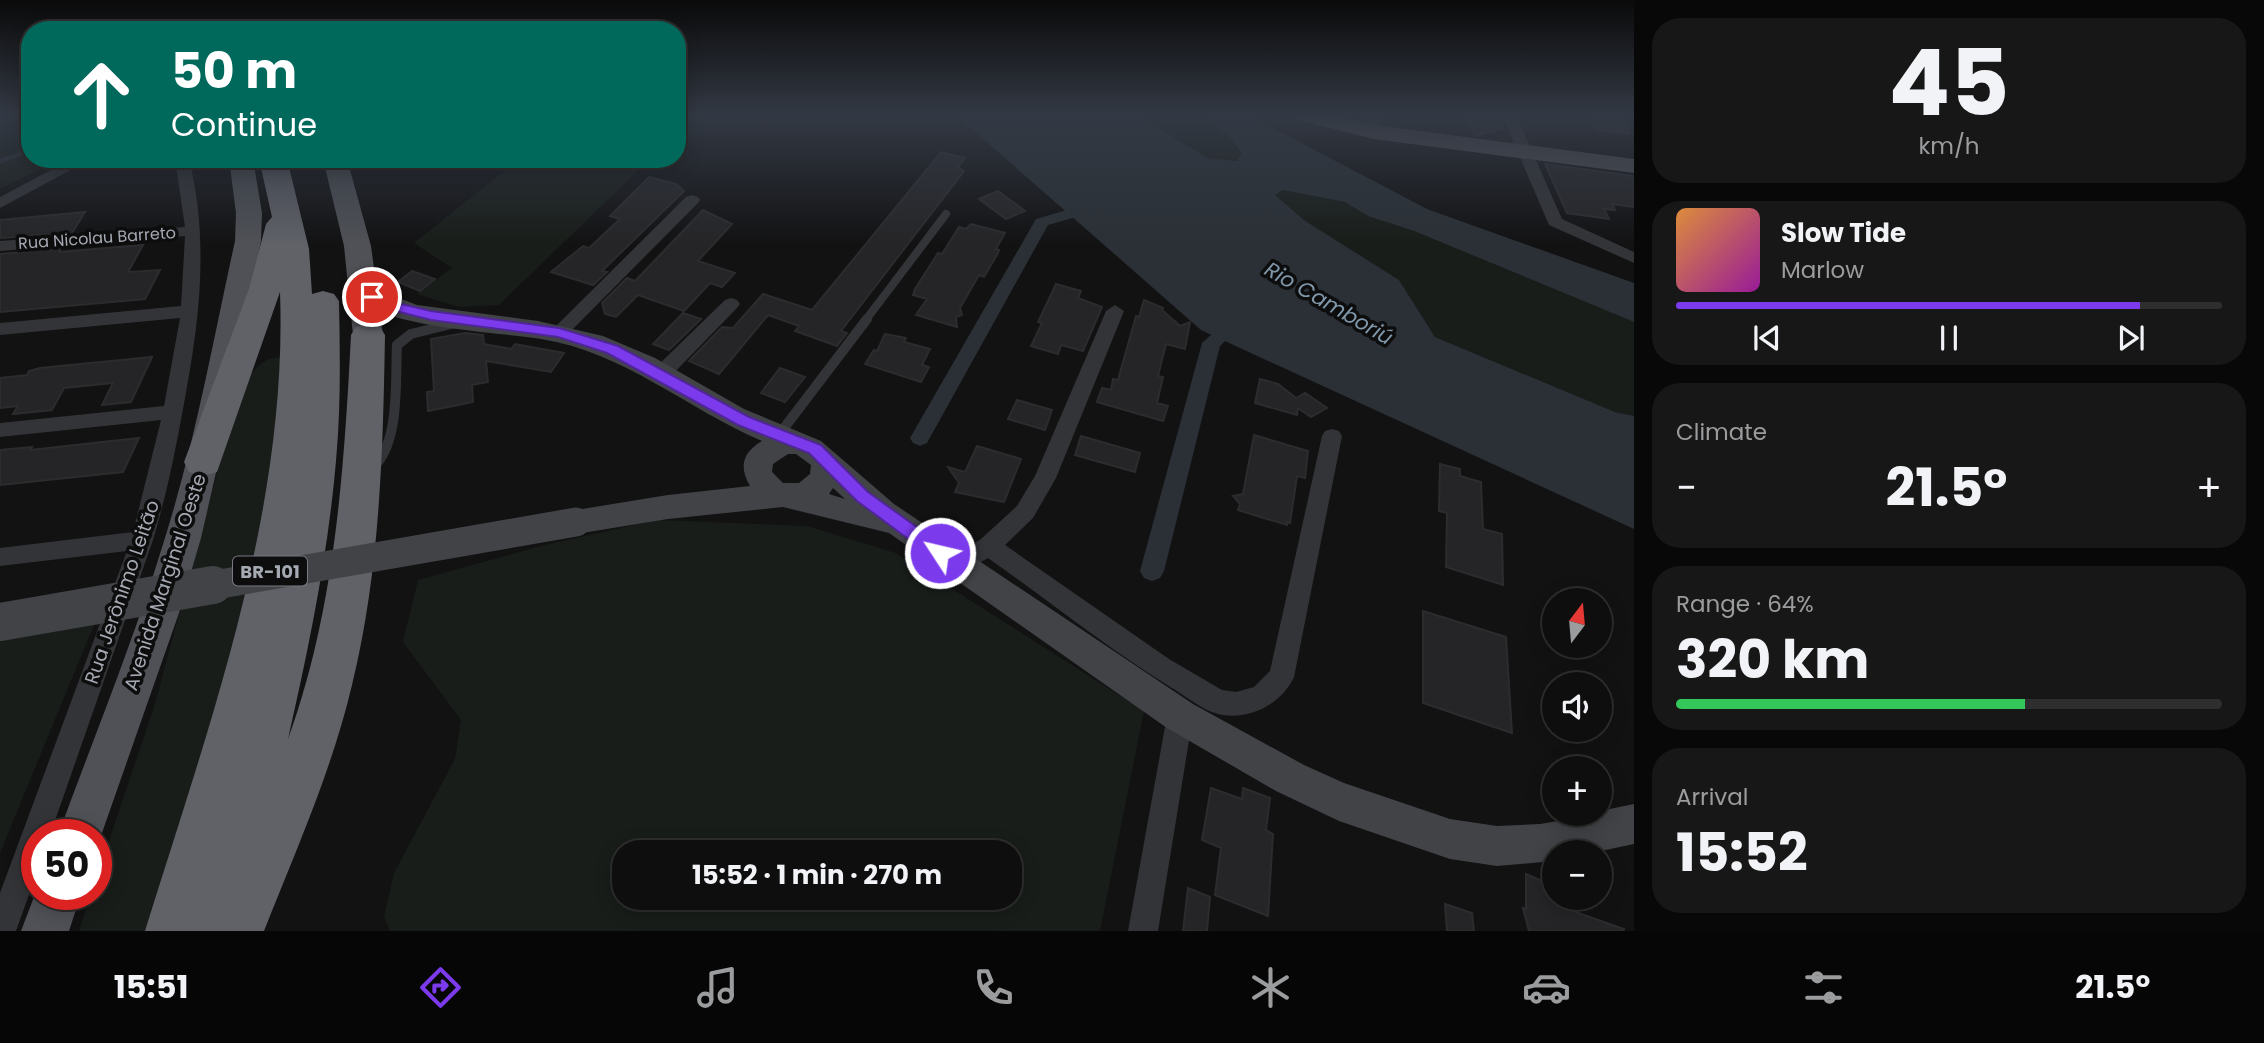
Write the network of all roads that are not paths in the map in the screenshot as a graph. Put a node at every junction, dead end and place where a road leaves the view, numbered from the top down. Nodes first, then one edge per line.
1 (1527, 158) edge
2 (1575, 158) edge
3 (1634, 166) edge
4 (67, 168) edge
5 (183, 168) edge
6 (242, 168) edge
7 (276, 168) edge
8 (299, 168) edge
9 (338, 168) edge
10 (692, 200) dead end
11 (285, 201) junction
12 (0, 203) edge
13 (946, 214) dead end
14 (193, 231) junction
15 (0, 246) edge
16 (1634, 258) edge
17 (365, 293) junction
18 (731, 304) dead end
19 (191, 311) junction
20 (1115, 311) dead end
21 (431, 316) junction
22 (470, 320) junction
23 (0, 329) edge
24 (559, 333) junction
25 (368, 335) junction
26 (661, 374) junction
27 (708, 401) junction
28 (172, 412) junction
29 (0, 430) edge
30 (1332, 436) dead end
31 (786, 439) junction
32 (203, 463) junction
33 (827, 463) junction
34 (757, 469) junction
35 (361, 473) junction
36 (787, 496) junction
37 (667, 507) junction
38 (905, 529) junction
39 (142, 540) junction
40 (989, 546) junction
41 (0, 557) edge
42 (957, 565) junction
43 (0, 622) edge
44 (1180, 716) junction
45 (86, 819) edge
46 (1633, 828) edge
47 (52, 910) edge
48 (1, 931) edge
49 (45, 931) edge
50 (173, 931) edge
51 (216, 931) edge
52 (236, 931) edge
53 (1143, 931) edge

1 - 16 street
2 - 3 main road
4 - 12 street
5 - 14 street, Rua Jerônimo Leitão
6 - 32 main road, Avenida Marginal Oeste
7 - 11 highway, BR-101
8 - 51 highway, BR-101
9 - 17 main road
10 - 24 street
11 - 32 highway
11 - 50 highway, BR-101
13 - 31 lane
14 - 15 street, Rua Nicolau Barreto
14 - 19 street, Rua Jerônimo Leitão
17 - 21 main road
17 - 25 main road
18 - 26 street
19 - 23 street
19 - 28 street, Rua Jerônimo Leitão
20 - 40 street
21 - 22 main road
21 - 25 main road
22 - 24 main road
22 - 35 lane
24 - 26 main road
25 - 35 highway
26 - 27 main road
27 - 31 main road
27 - 34 main road
28 - 29 street
28 - 39 street, Rua Jerônimo Leitão
30 - 40 street
31 - 33 main road
31 - 34 main road
32 - 45 main road, Avenida Marginal Oeste
33 - 36 main road
33 - 38 main road
34 - 36 main road
34 - 37 main road
35 - 52 highway
36 - 37 main road
36 - 38 main road
37 - 43 main road, bridge
38 - 42 main road
39 - 41 street
39 - 48 street, Rua Jerônimo Leitão
40 - 42 street
42 - 44 main road
44 - 46 main road
44 - 53 street
47 - 49 main road

